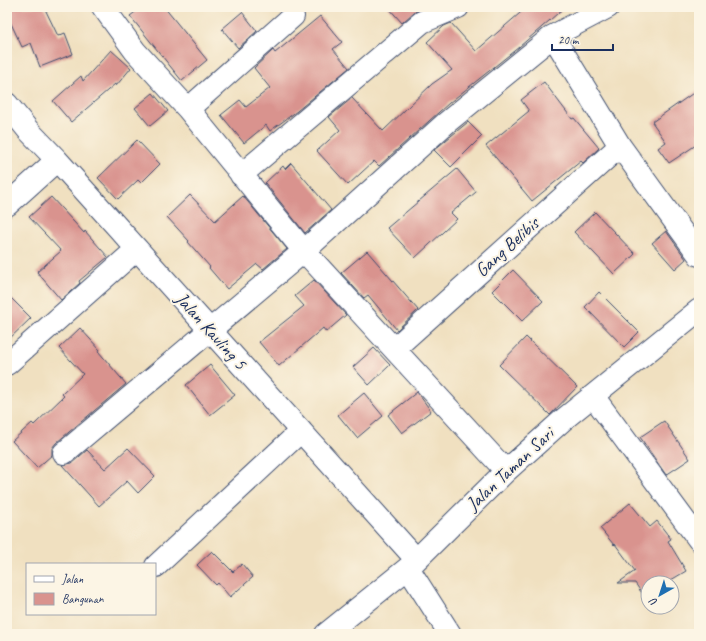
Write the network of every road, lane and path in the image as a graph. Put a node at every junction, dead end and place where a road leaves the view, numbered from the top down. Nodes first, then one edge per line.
1 (103, 7) edge
2 (458, 7) edge
3 (608, 7) edge
4 (293, 16) dead end
5 (553, 36) junction
6 (7, 104) edge
7 (188, 109) junction
8 (620, 146) junction
9 (57, 160) junction
10 (240, 175) junction
11 (7, 205) edge
12 (137, 249) junction
13 (304, 251) junction
14 (699, 254) edge
15 (699, 310) edge
16 (211, 331) junction
17 (394, 349) junction
18 (7, 364) edge
19 (593, 396) junction
20 (301, 431) junction
21 (64, 453) dead end
22 (506, 471) junction
23 (699, 540) edge
24 (412, 563) junction
25 (156, 566) edge
26 (326, 634) edge
27 (450, 634) edge

1 - 7 street
2 - 10 street
3 - 5 street
4 - 7 street
5 - 8 street
5 - 13 street
6 - 9 street, Jalan Kavling 5
7 - 10 street
8 - 14 street
8 - 17 street, Gang Belibis
9 - 11 street
9 - 12 street, Jalan Kavling 5
10 - 13 street
12 - 16 street, Jalan Kavling 5
12 - 18 street
13 - 16 street
13 - 17 street
15 - 19 street, Jalan Taman Sari
16 - 20 street, Jalan Kavling 5
16 - 21 street
17 - 22 street
19 - 22 street, Jalan Taman Sari
19 - 23 street
20 - 24 street, Jalan Kavling 5
20 - 25 street
22 - 24 street, Jalan Taman Sari
24 - 26 street, Jalan Taman Sari
24 - 27 street, Jalan Kavling 5

